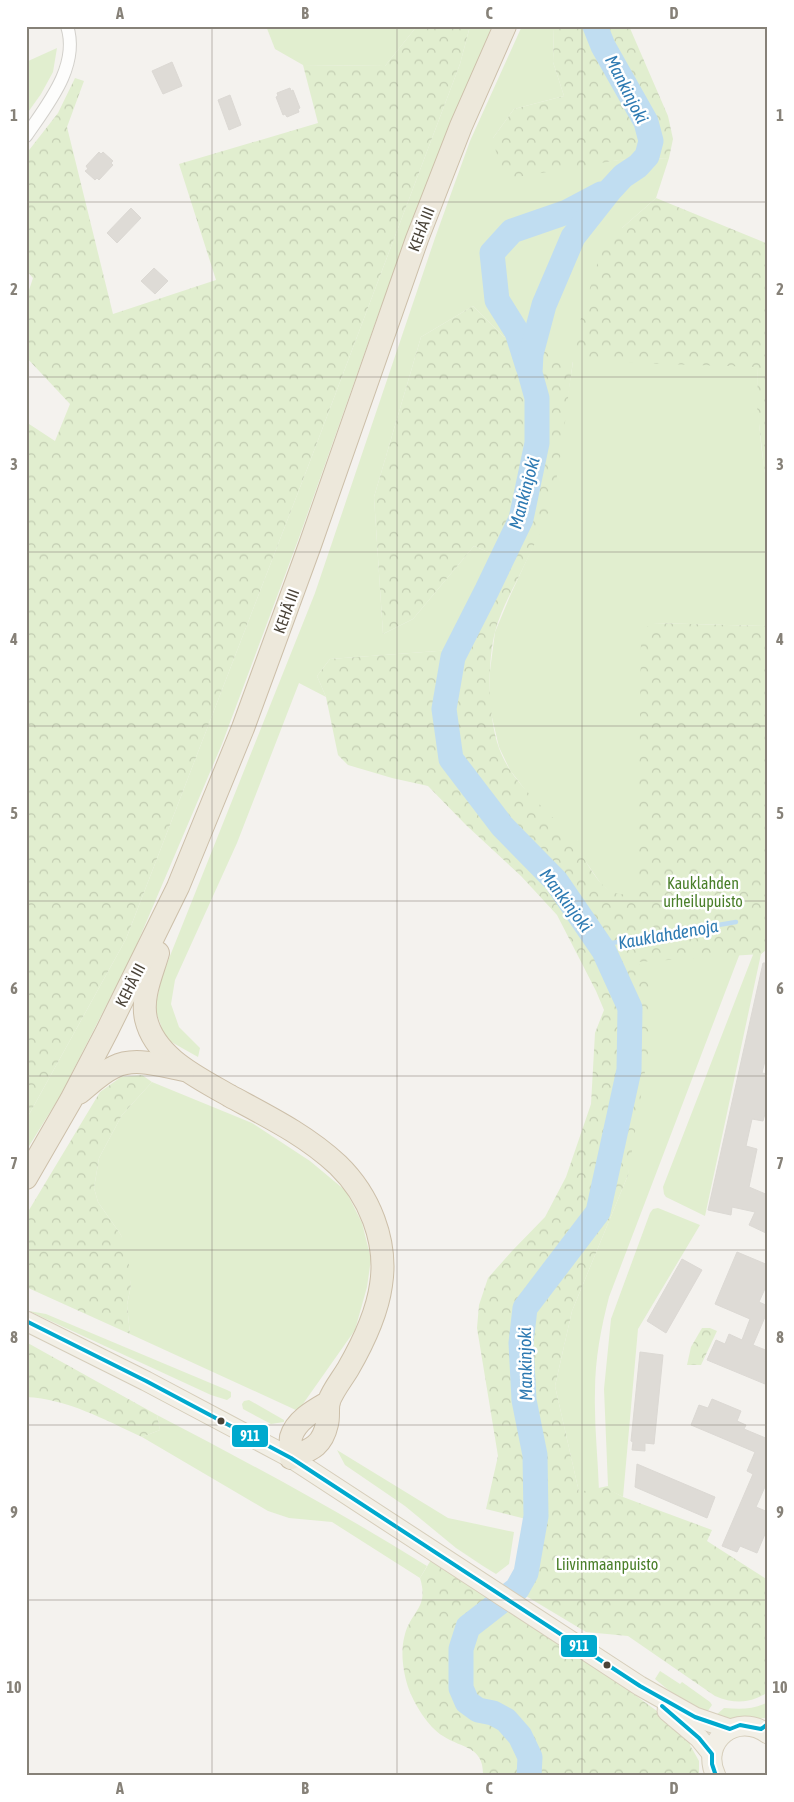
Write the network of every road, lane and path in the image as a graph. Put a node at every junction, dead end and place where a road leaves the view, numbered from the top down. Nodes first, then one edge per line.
1 (67, 26) edge
2 (505, 26) edge
3 (26, 136) edge
4 (178, 887) junction
5 (185, 1071) junction
6 (71, 1100) junction
7 (26, 1178) edge
8 (26, 1321) edge
9 (291, 1458) junction
10 (640, 1686) junction
11 (730, 1729) junction
12 (768, 1734) edge
13 (713, 1769) edge

1 - 3 street
2 - 4 highway, KEHÄ III
4 - 5 highway
4 - 6 highway, KEHÄ III
5 - 6 highway
5 - 9 highway
6 - 7 highway, KEHÄ III
8 - 9 main road
9 - 10 main road
10 - 11 main road
10 - 13 main road
11 - 12 main road
11 - 13 main road

